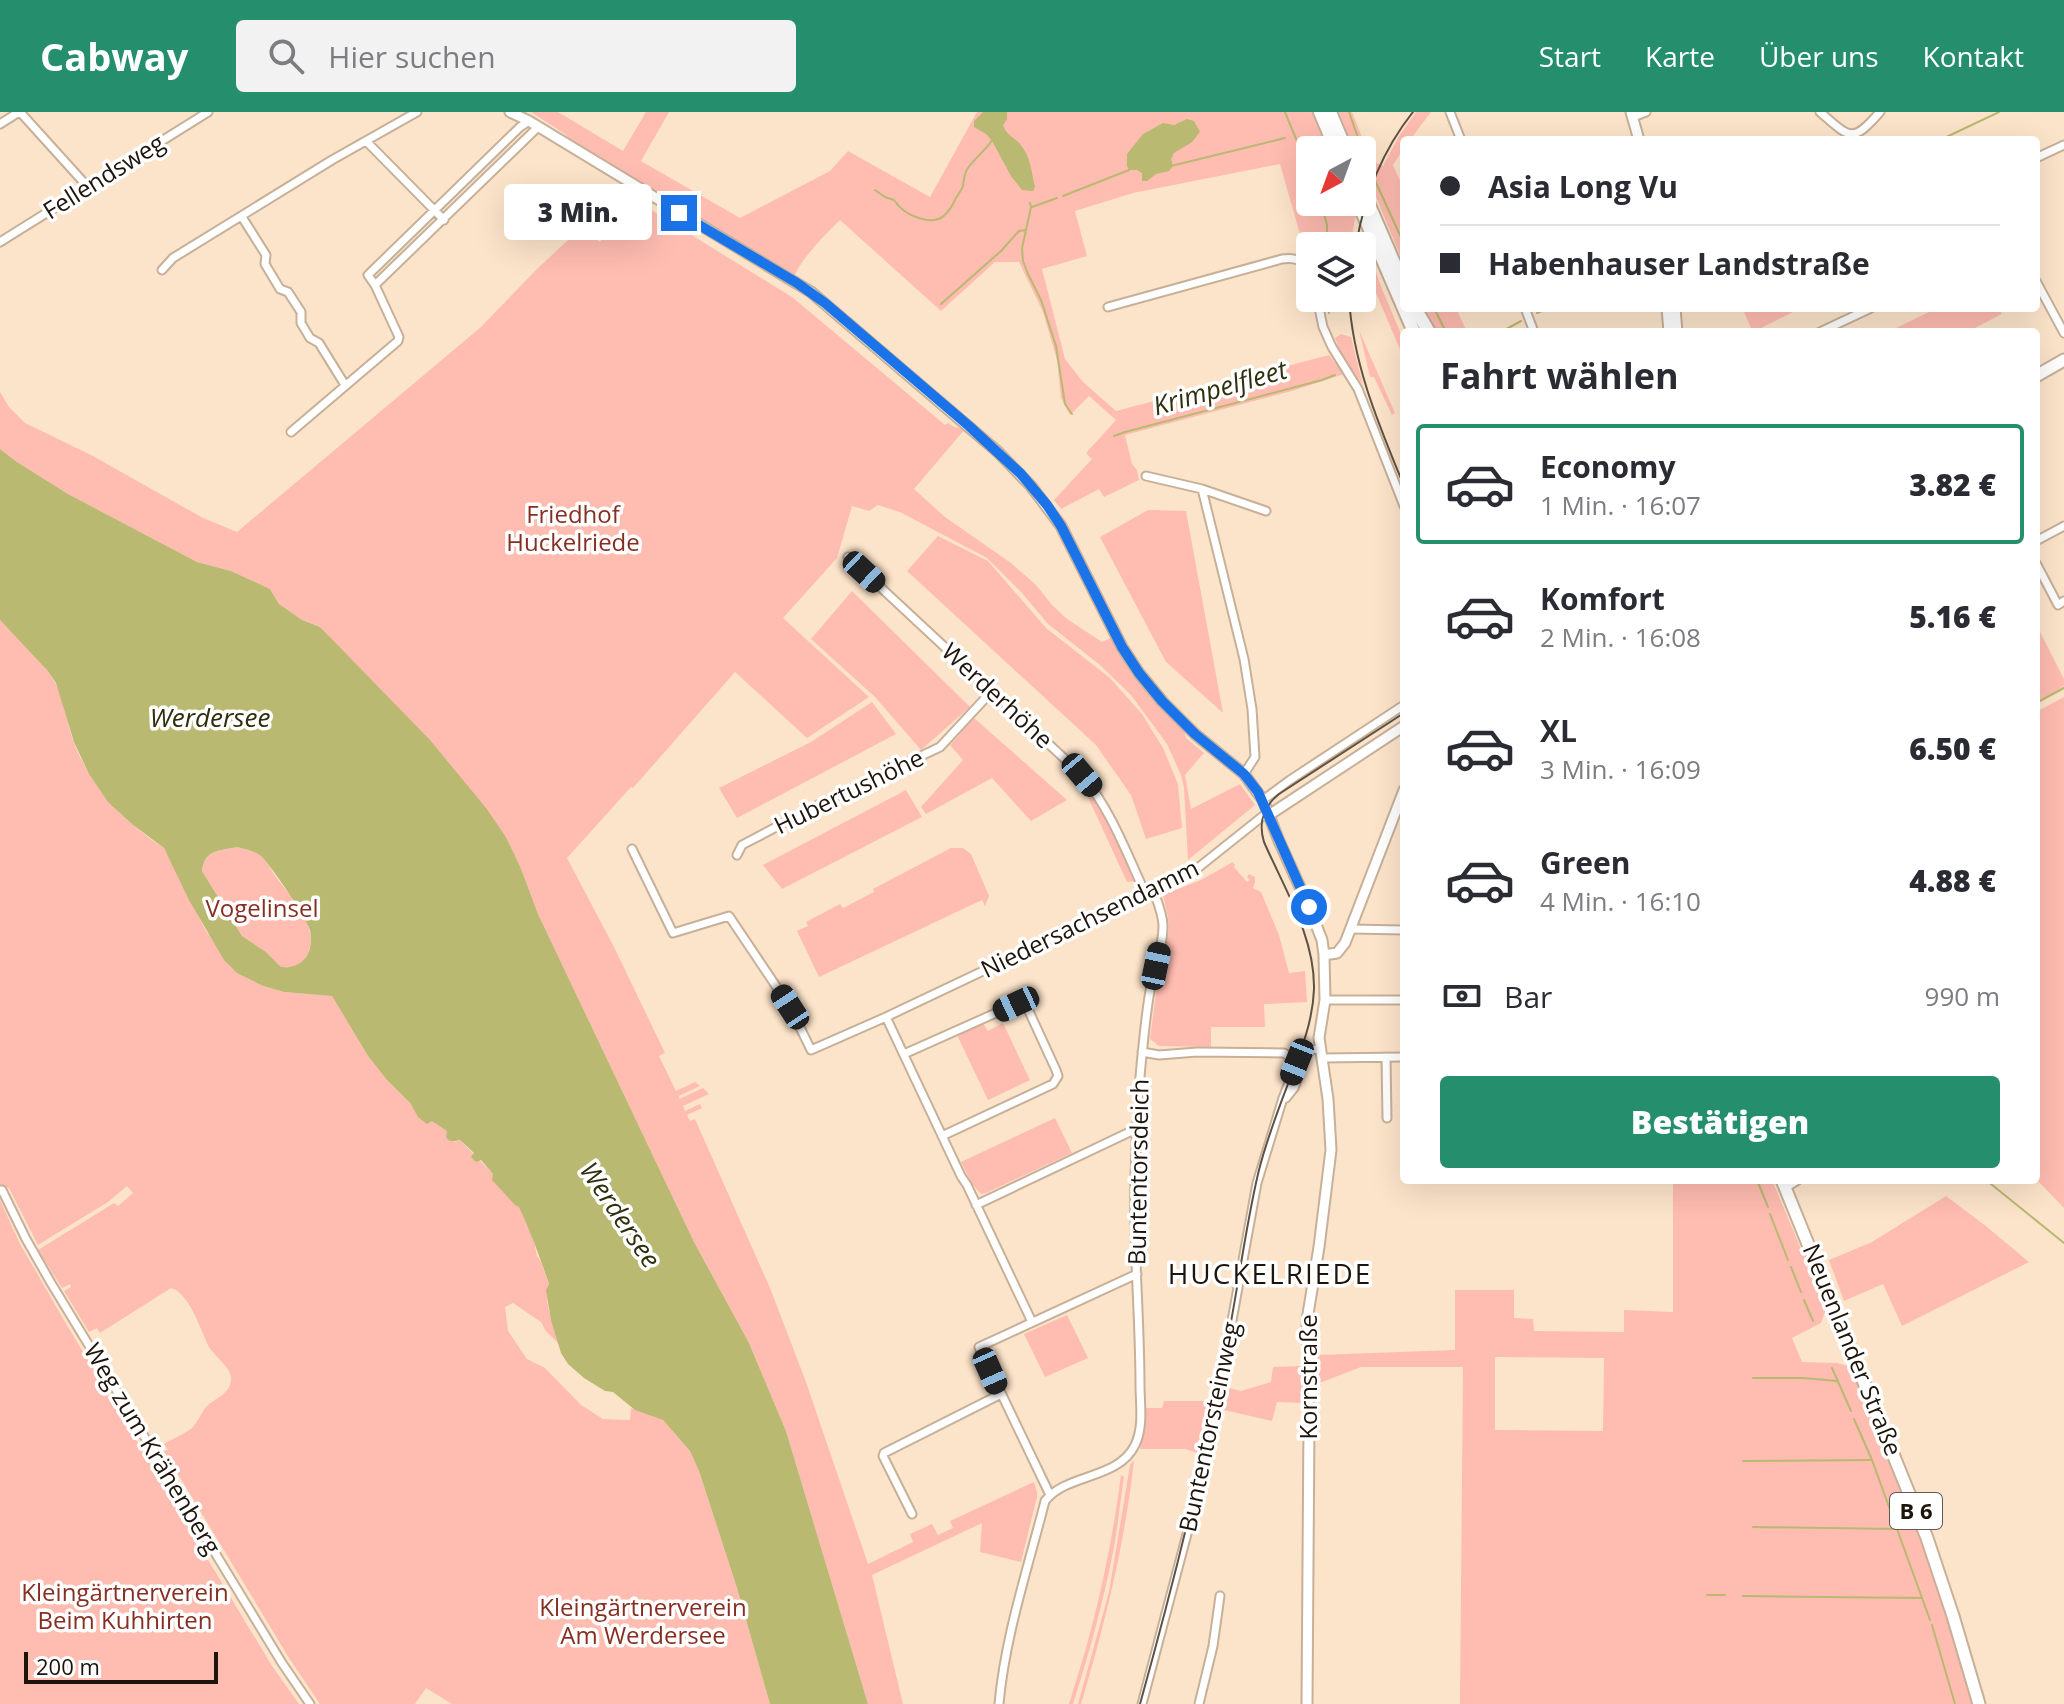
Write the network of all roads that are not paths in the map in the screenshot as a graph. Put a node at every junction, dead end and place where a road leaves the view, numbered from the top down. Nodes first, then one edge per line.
1 (20, 112) edge
2 (208, 112) edge
3 (417, 112) edge
4 (510, 112) edge
5 (520, 112) edge
6 (1320, 112) edge
7 (1330, 112) edge
8 (1450, 112) edge
9 (1646, 112) edge
10 (1820, 112) edge
11 (1880, 112) edge
12 (1632, 115) edge
13 (0, 124) edge
14 (533, 124) junction
15 (1330, 136) edge
16 (1340, 136) edge
17 (1459, 136) edge
18 (1638, 136) edge
19 (366, 141) junction
20 (2064, 145) edge
21 (2040, 156) edge
22 (471, 175) junction
23 (480, 185) junction
24 (87, 186) junction
25 (435, 210) junction
26 (1364, 216) edge
27 (1374, 216) edge
28 (242, 217) junction
29 (444, 220) junction
30 (0, 242) edge
31 (1296, 258) edge
32 (162, 270) dead end
33 (1400, 277) edge
34 (1390, 278) junction
35 (375, 285) junction
36 (2040, 288) edge
37 (1400, 300) edge
38 (1108, 307) dead end
39 (1321, 312) edge
40 (1862, 312) edge
41 (1403, 328) edge
42 (1828, 328) edge
43 (2064, 333) edge
44 (2064, 360) edge
45 (2040, 374) edge
46 (345, 385) junction
47 (291, 432) dead end
48 (1146, 476) dead end
49 (1202, 489) junction
50 (1400, 496) edge
51 (1266, 511) dead end
52 (2064, 526) edge
53 (2040, 539) edge
54 (848, 557) dead end
55 (2040, 571) edge
56 (2064, 601) edge
57 (992, 691) junction
58 (1400, 708) edge
59 (1400, 729) edge
60 (1244, 774) junction
61 (1263, 800) junction
62 (1400, 800) edge
63 (1269, 815) junction
64 (632, 849) dead end
65 (737, 855) dead end
66 (1150, 893) junction
67 (1350, 929) junction
68 (1400, 930) edge
69 (1324, 955) junction
70 (1325, 1000) junction
71 (1400, 1000) edge
72 (886, 1017) junction
73 (1142, 1052) junction
74 (1318, 1052) junction
75 (904, 1054) junction
76 (1386, 1057) junction
77 (1400, 1057) edge
78 (1297, 1062) junction
79 (1283, 1103) junction
80 (1387, 1118) dead end
81 (1136, 1129) junction
82 (942, 1136) junction
83 (1784, 1184) edge
84 (1, 1190) edge
85 (976, 1205) junction
86 (1137, 1274) junction
87 (1032, 1322) junction
88 (1001, 1394) junction
89 (1050, 1495) junction
90 (912, 1514) dead end
91 (1220, 1596) dead end
92 (310, 1704) edge
93 (999, 1704) edge
94 (1142, 1704) edge
95 (1199, 1704) edge
96 (1307, 1704) edge
97 (1979, 1704) edge

1 - 13 street
1 - 24 street
2 - 24 street, Fellendsweg
3 - 19 street
4 - 14 street
5 - 14 street
6 - 15 highway
7 - 16 highway
8 - 17 street
9 - 12 street
10 - 11 street
12 - 18 street
14 - 22 street
14 - 23 street
14 - 60 street
19 - 25 street
19 - 28 street
20 - 21 street
22 - 23 street
22 - 25 street
23 - 29 street
24 - 30 street, Fellendsweg
25 - 29 street
25 - 35 street
26 - 34 highway
27 - 33 highway
28 - 32 street
28 - 46 street
29 - 35 street
31 - 38 street
34 - 37 highway
34 - 41 highway
35 - 46 street
36 - 43 street
39 - 50 street
40 - 42 street
44 - 45 main road
46 - 47 street
48 - 49 street
49 - 51 street
49 - 60 street
52 - 53 street
54 - 57 street, Werderhöhe
55 - 56 street
57 - 65 street, Hubertushöhe
57 - 66 street, Werderhöhe
58 - 61 street
59 - 63 street, Niedersachsendamm
60 - 61 street
61 - 63 street
62 - 67 street
63 - 66 street, Niedersachsendamm
63 - 69 street
64 - 72 street, Niedersachsendamm
66 - 72 street, Niedersachsendamm
66 - 73 street, Buntentorsdeich
67 - 68 street
67 - 69 street
69 - 70 street, Kornstraße
70 - 71 street
70 - 74 street, Kornstraße
72 - 75 street
73 - 78 street
73 - 81 street, Buntentorsdeich
74 - 76 street
74 - 78 street, Buntentorsteinweg
74 - 79 street, Buntentorsteinweg
74 - 96 street, Kornstraße
75 - 82 street
75 - 82 street, Niedersachsendamm
76 - 77 street
76 - 80 street
78 - 79 street, Buntentorsteinweg
79 - 94 street, Buntentorsteinweg
81 - 85 street
81 - 86 street, Buntentorsdeich
82 - 85 street
83 - 97 main road, Neuenlander Straße / B 6
84 - 92 street, Weg zum Krähenberg
85 - 87 street
86 - 87 street
86 - 89 street, Buntentorsdeich
87 - 88 street
88 - 89 street
88 - 90 street
89 - 93 street
91 - 95 street

